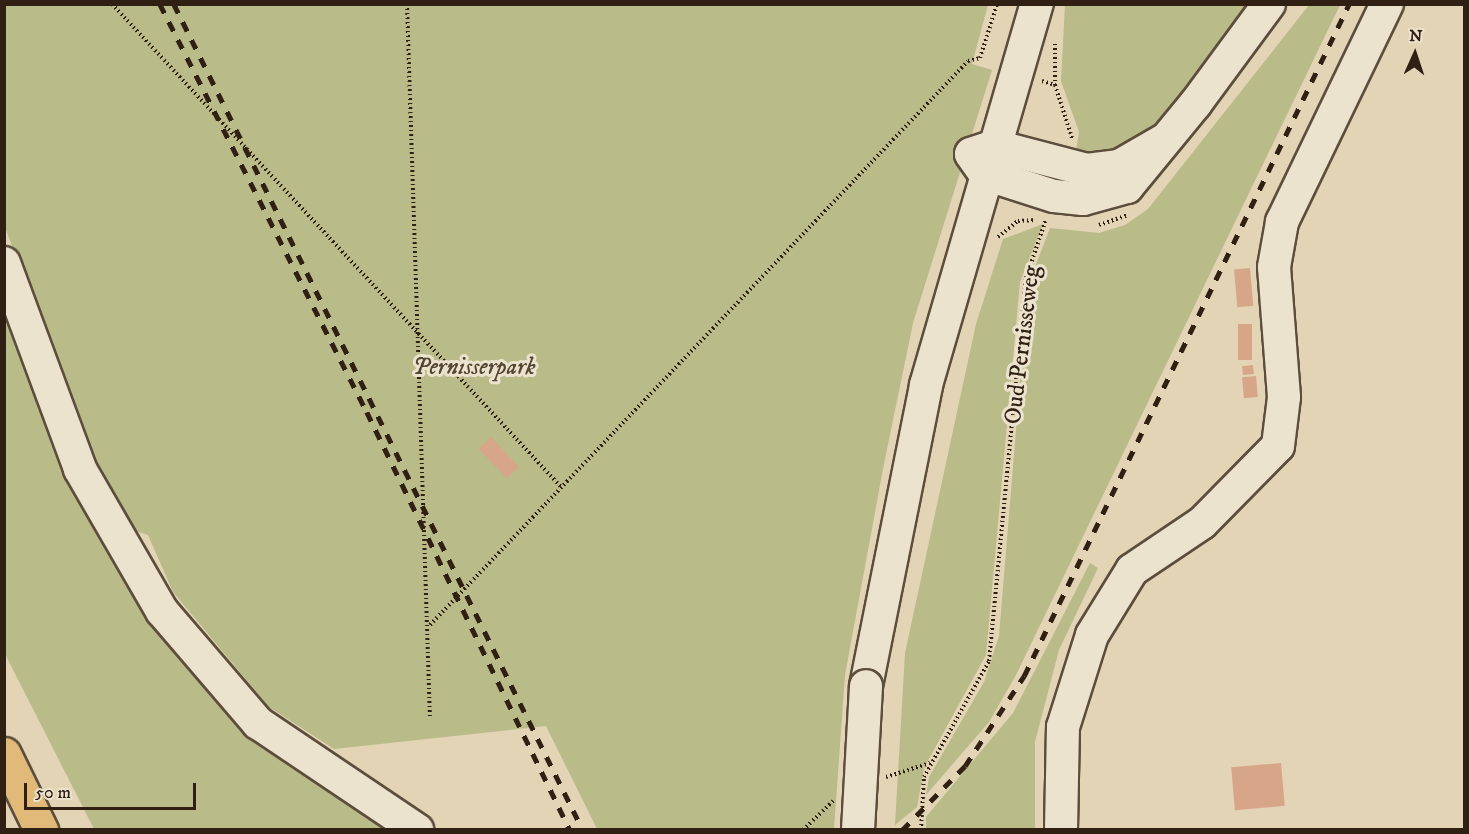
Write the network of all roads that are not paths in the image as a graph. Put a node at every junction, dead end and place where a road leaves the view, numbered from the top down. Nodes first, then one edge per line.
1 (1024, 4) edge
2 (1037, 4) edge
3 (1269, 4) edge
4 (1387, 4) edge
5 (983, 158) junction
6 (4, 263) edge
7 (4, 754) edge
8 (41, 830) edge
9 (417, 830) edge
10 (858, 830) edge
11 (1061, 830) edge

1 - 5 street
2 - 5 street
3 - 5 street
4 - 11 street
5 - 10 street, bridge
6 - 9 street
7 - 8 highway

